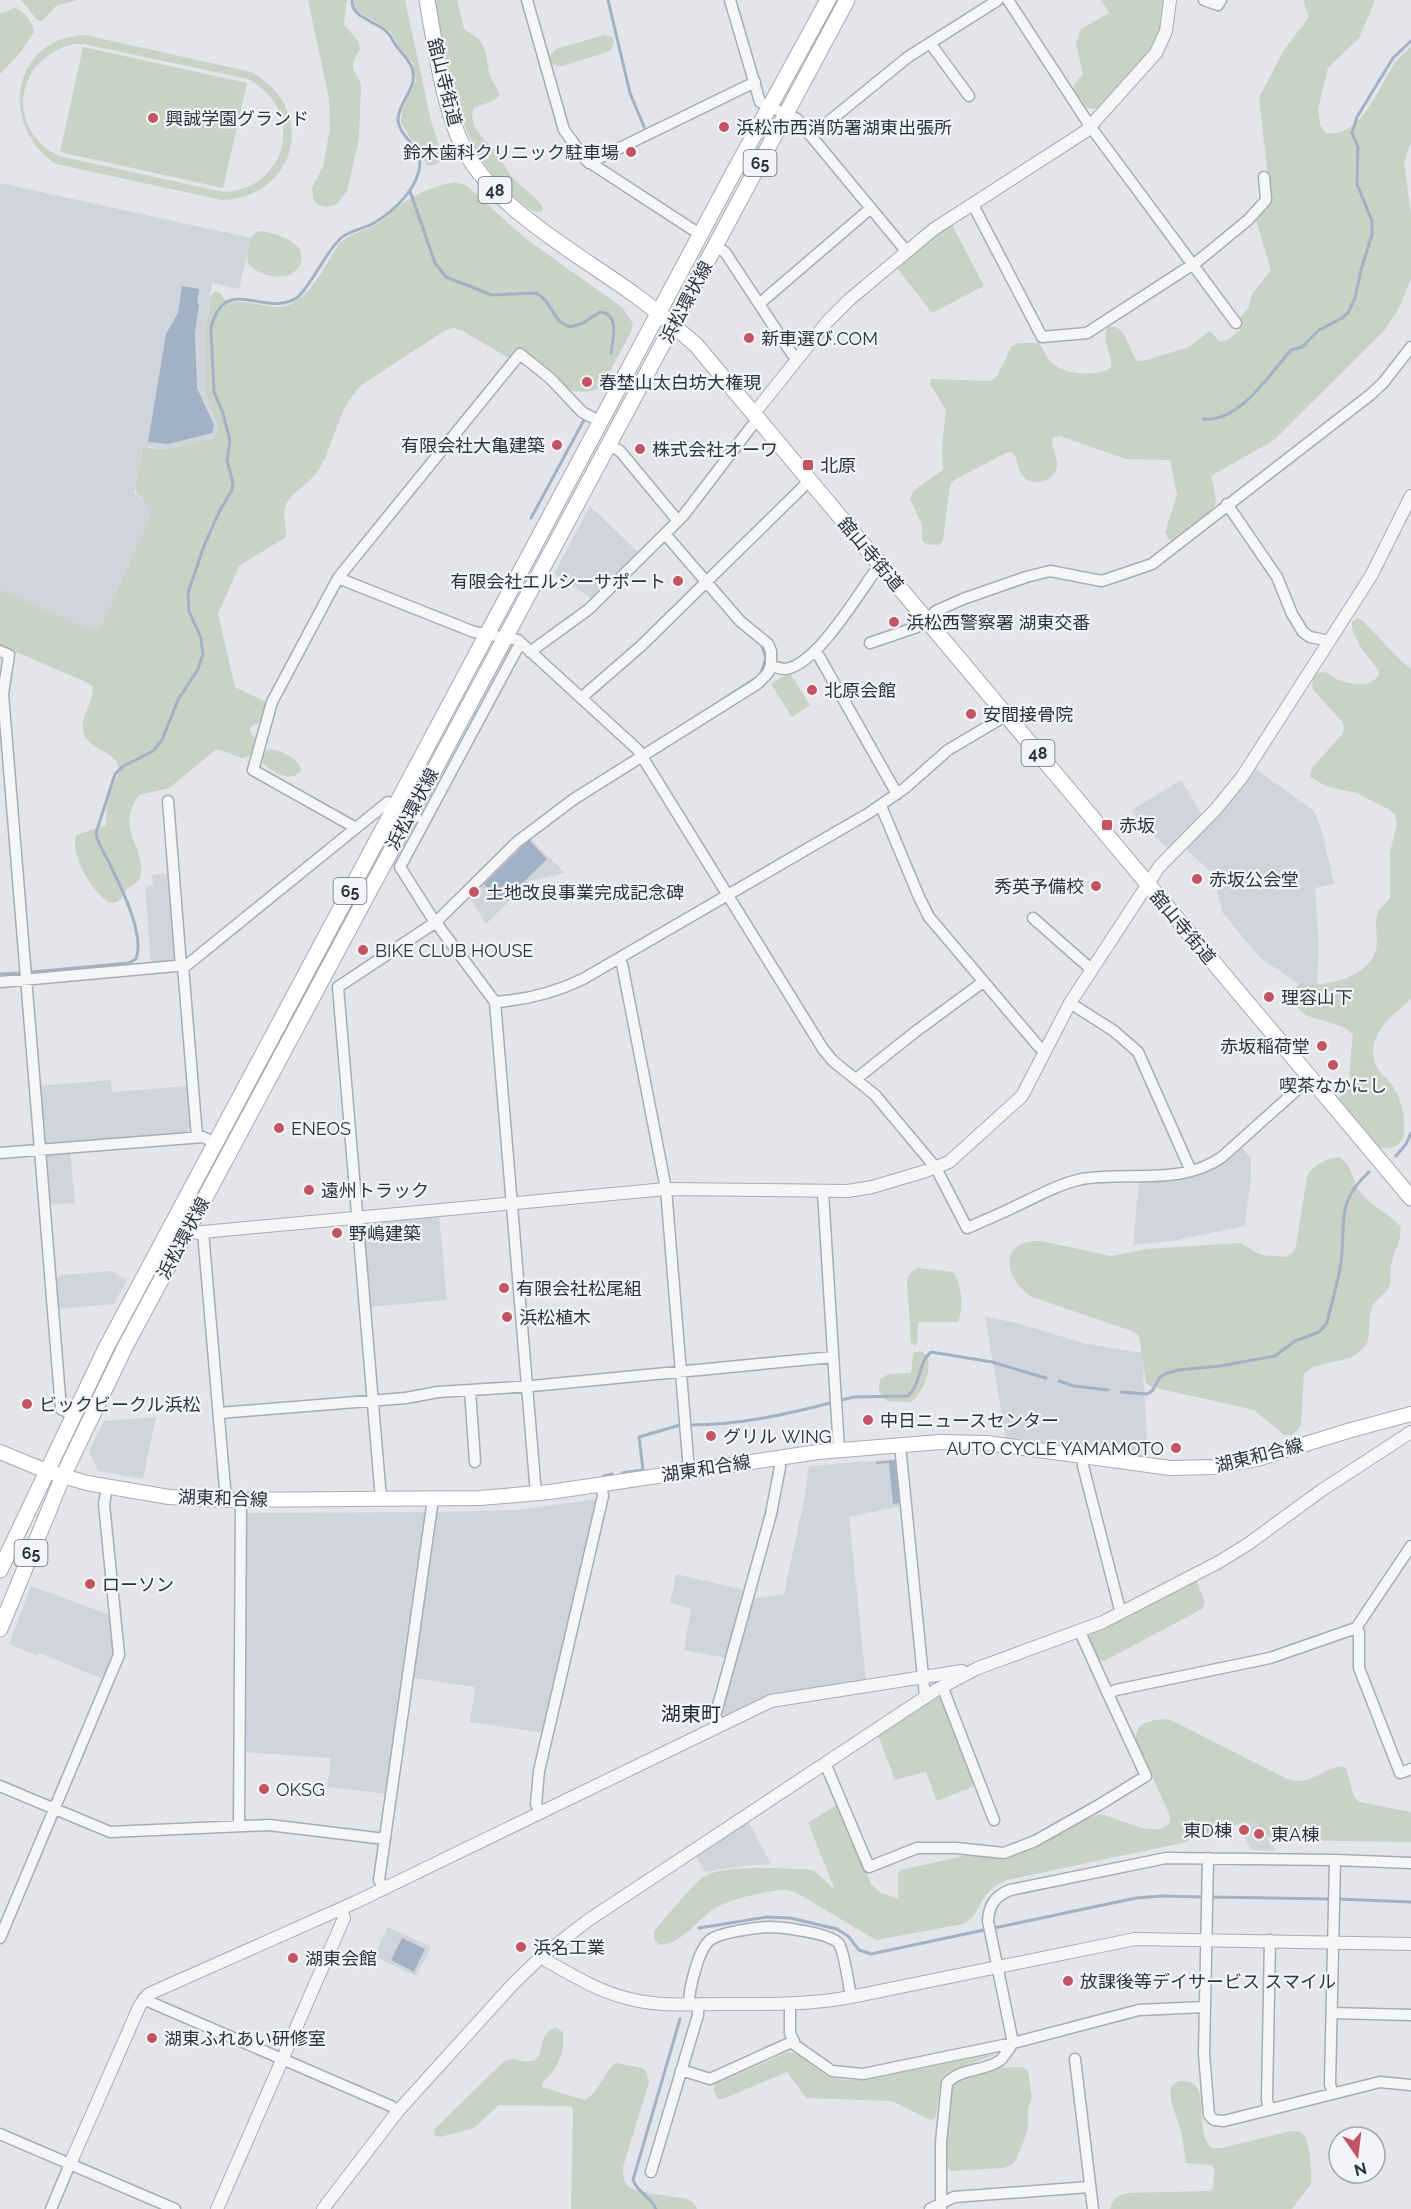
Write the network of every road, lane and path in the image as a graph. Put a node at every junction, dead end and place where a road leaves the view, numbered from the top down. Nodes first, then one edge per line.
1 (427, 0) edge
2 (527, 0) edge
3 (730, 0) edge
4 (828, 0) edge
5 (847, 0) edge
6 (998, 0) edge
7 (1008, 0) edge
8 (1170, 0) edge
9 (1204, 0) edge
10 (1221, 0) edge
11 (930, 43) junction
12 (755, 82) junction
13 (969, 96) dead end
14 (771, 107) junction
15 (786, 114) junction
16 (1090, 126) junction
17 (811, 136) junction
18 (590, 163) junction
19 (1264, 177) dead end
20 (973, 205) junction
21 (871, 208) junction
22 (701, 234) junction
23 (715, 247) junction
24 (907, 252) junction
25 (1193, 265) junction
26 (759, 304) junction
27 (659, 314) junction
28 (1236, 323) dead end
29 (673, 326) junction
30 (1411, 347) edge
31 (798, 358) junction
32 (756, 416) junction
33 (602, 422) junction
34 (609, 445) junction
35 (809, 481) junction
36 (1411, 496) edge
37 (561, 498) junction
38 (1227, 504) junction
39 (575, 506) junction
40 (678, 521) junction
41 (665, 534) junction
42 (882, 567) junction
43 (338, 578) junction
44 (707, 582) junction
45 (926, 620) junction
46 (488, 635) junction
47 (504, 638) junction
48 (1329, 641) junction
49 (870, 643) dead end
50 (522, 644) junction
51 (0, 651) edge
52 (816, 651) junction
53 (530, 652) junction
54 (771, 666) junction
55 (581, 698) junction
56 (1005, 714) junction
57 (643, 757) junction
58 (897, 794) junction
59 (168, 801) dead end
60 (396, 806) junction
61 (881, 806) junction
62 (410, 813) junction
63 (424, 821) junction
64 (356, 828) junction
65 (1148, 884) junction
66 (728, 895) junction
67 (1033, 918) dead end
68 (436, 922) junction
69 (618, 959) junction
70 (182, 966) junction
71 (1092, 970) junction
72 (27, 981) junction
73 (0, 982) edge
74 (983, 982) junction
75 (495, 1002) junction
76 (1070, 1003) junction
77 (1046, 1051) junction
78 (1310, 1078) junction
79 (856, 1079) junction
80 (197, 1137) junction
81 (215, 1143) junction
82 (40, 1149) junction
83 (0, 1153) edge
84 (936, 1168) junction
85 (1191, 1171) junction
86 (666, 1189) junction
87 (823, 1192) junction
88 (1411, 1198) edge
89 (512, 1203) junction
90 (357, 1218) junction
91 (196, 1230) junction
92 (833, 1357) junction
93 (681, 1371) junction
94 (526, 1386) junction
95 (470, 1390) junction
96 (373, 1401) junction
97 (220, 1413) junction
98 (1411, 1414) edge
99 (73, 1415) junction
100 (1411, 1432) edge
101 (900, 1445) junction
102 (838, 1450) junction
103 (0, 1452) edge
104 (1084, 1456) junction
105 (778, 1457) junction
106 (475, 1462) dead end
107 (46, 1471) junction
108 (689, 1471) junction
109 (63, 1476) junction
110 (601, 1485) junction
111 (107, 1488) junction
112 (536, 1494) junction
113 (381, 1499) junction
114 (433, 1499) junction
115 (234, 1500) junction
116 (1411, 1546) edge
117 (0, 1570) edge
118 (1123, 1612) junction
119 (1356, 1628) junction
120 (0, 1629) edge
121 (1080, 1632) junction
122 (978, 1668) junction
123 (923, 1677) junction
124 (942, 1686) junction
125 (1108, 1694) junction
126 (925, 1697) junction
127 (720, 1725) junction
128 (825, 1763) junction
129 (1411, 1769) edge
130 (0, 1786) edge
131 (54, 1808) junction
132 (540, 1813) junction
133 (994, 1820) dead end
134 (239, 1826) junction
135 (385, 1839) junction
136 (1208, 1858) junction
137 (1335, 1860) junction
138 (1411, 1863) edge
139 (384, 1889) junction
140 (340, 1909) junction
141 (0, 1938) edge
142 (1206, 1939) junction
143 (1270, 1940) junction
144 (1333, 1942) junction
145 (1411, 1944) edge
146 (542, 1956) junction
147 (997, 1967) junction
148 (851, 1997) junction
149 (143, 1999) junction
150 (693, 2004) junction
151 (790, 2004) junction
152 (1204, 2007) junction
153 (1332, 2013) junction
154 (1411, 2016) edge
155 (794, 2041) junction
156 (1013, 2043) junction
157 (283, 2059) junction
158 (1075, 2059) dead end
159 (681, 2070) junction
160 (1411, 2085) edge
161 (1333, 2094) junction
162 (1269, 2110) junction
163 (398, 2111) junction
164 (0, 2134) edge
165 (70, 2164) junction
166 (651, 2172) dead end
167 (1089, 2187) junction
168 (941, 2206) edge
169 (51, 2209) edge
170 (175, 2209) edge
171 (218, 2209) edge
172 (323, 2209) edge
173 (930, 2209) edge
174 (1093, 2209) edge

1 - 27 main road, 舘山寺街道 / 48
2 - 18 street
3 - 12 street
4 - 14 main road, 浜松環状線 / 65
5 - 15 main road, 浜松環状線 / 65
6 - 11 street
7 - 16 street
8 - 16 street
9 - 10 street
11 - 13 street
11 - 17 street
12 - 14 street
12 - 18 street
14 - 15 street
14 - 22 main road, 浜松環状線 / 65
15 - 17 street
15 - 23 main road, 浜松環状線 / 65
16 - 20 street
16 - 25 street
17 - 21 street
18 - 22 street
19 - 25 street
20 - 24 street
20 - 25 street
21 - 24 street
21 - 26 street
22 - 27 main road, 浜松環状線 / 65
23 - 26 street
23 - 29 main road, 浜松環状線 / 65
24 - 31 street
25 - 28 street
26 - 31 street
27 - 29 main road, 舘山寺街道 / 48
27 - 33 main road, 浜松環状線 / 65
29 - 32 main road, 舘山寺街道 / 48
29 - 34 main road, 浜松環状線 / 65
30 - 38 street
31 - 32 street
32 - 35 main road, 舘山寺街道 / 48
32 - 40 street
33 - 37 main road, 浜松環状線 / 65
33 - 43 street
34 - 39 main road, 浜松環状線 / 65
34 - 40 street
35 - 42 main road, 舘山寺街道 / 48
35 - 44 street
36 - 48 street
37 - 39 main road
37 - 46 main road, 浜松環状線 / 65
38 - 45 street
38 - 48 street
39 - 47 main road, 浜松環状線 / 65
40 - 41 street
41 - 44 street
41 - 53 street
42 - 45 main road, 舘山寺街道 / 48
42 - 52 street
43 - 46 street
43 - 64 street
44 - 54 street
44 - 55 street
45 - 49 street
45 - 56 main road, 舘山寺街道 / 48
46 - 47 street
46 - 60 main road, 浜松環状線 / 65
47 - 50 street
47 - 62 main road, 浜松環状線 / 65
48 - 65 street
50 - 53 street
50 - 63 street
51 - 72 street
52 - 54 street
52 - 58 street
53 - 55 street
54 - 57 street
55 - 57 street
56 - 58 street
56 - 65 main road, 舘山寺街道 / 48
57 - 66 street
57 - 68 street
58 - 61 street
59 - 70 street
60 - 62 street
60 - 64 street
60 - 81 main road, 浜松環状線 / 65
61 - 66 street
61 - 74 street
62 - 63 street
62 - 91 main road, 浜松環状線 / 65
63 - 68 street
64 - 70 street
65 - 71 street
65 - 78 main road, 舘山寺街道 / 48
66 - 69 street
66 - 79 street
67 - 71 street
68 - 75 street
68 - 90 street
69 - 75 street
69 - 86 street
70 - 72 street
70 - 80 street
71 - 76 street
72 - 73 street
72 - 82 street
74 - 77 street
74 - 79 street
75 - 89 street
76 - 77 street
76 - 85 street
77 - 84 street
78 - 85 street
78 - 88 main road, 舘山寺街道 / 48
79 - 84 street
80 - 81 street
80 - 82 street
81 - 99 main road, 浜松環状線 / 65
82 - 83 street
82 - 99 street
84 - 85 street
84 - 87 street
86 - 87 street
86 - 89 street
86 - 93 street
87 - 92 street
89 - 90 street
89 - 94 street
90 - 91 street
90 - 96 street
91 - 97 street
91 - 109 main road, 浜松環状線 / 65
92 - 93 street
92 - 102 street
93 - 94 street
93 - 108 street
94 - 95 street
94 - 112 street
95 - 96 street
95 - 106 street
96 - 97 street
96 - 113 street
97 - 115 street
98 - 104 main road, 湖東和合線
99 - 107 main road, 浜松環状線 / 65
100 - 118 street
101 - 102 main road, 湖東和合線
101 - 104 main road, 湖東和合線
101 - 123 street
102 - 105 main road, 湖東和合線
103 - 107 main road, 湖東和合線
104 - 118 street
105 - 108 main road, 湖東和合線
105 - 127 street
107 - 109 main road, 湖東和合線
107 - 117 main road, 浜松環状線 / 65
108 - 110 main road, 湖東和合線
109 - 111 main road, 湖東和合線
109 - 120 main road, 浜松環状線 / 65
110 - 112 main road, 湖東和合線
110 - 132 street
111 - 115 main road, 湖東和合線
111 - 131 street
112 - 114 main road, 湖東和合線
113 - 114 main road, 湖東和合線
113 - 115 main road, 湖東和合線
114 - 135 street
115 - 134 street
116 - 119 street
118 - 121 street
119 - 125 street
119 - 129 street
121 - 122 street
121 - 125 street
122 - 123 street
122 - 124 street
123 - 126 street
123 - 127 street
124 - 126 street
124 - 133 street
125 - 128 street
126 - 128 street
127 - 132 street
128 - 146 street
130 - 131 street
131 - 134 street
131 - 141 street
132 - 139 street
134 - 135 street
135 - 139 street
136 - 137 street
136 - 142 street
136 - 147 street
137 - 138 street
137 - 144 street
139 - 140 street
140 - 149 street
140 - 157 street
142 - 143 street
142 - 147 street
142 - 152 street
143 - 144 street
143 - 162 street
144 - 145 street
144 - 153 street
146 - 150 street
146 - 163 street
147 - 148 street
147 - 156 street
148 - 150 street
148 - 151 street
149 - 157 street
149 - 165 street
150 - 151 street
150 - 159 street
151 - 155 street
152 - 156 street
152 - 162 street
153 - 154 street
153 - 161 street
155 - 156 street
155 - 159 street
156 - 168 street
157 - 163 street
157 - 171 street
158 - 167 street
159 - 166 street
160 - 161 street
161 - 162 street
163 - 172 street
164 - 165 street
165 - 169 street
165 - 170 street
167 - 168 street
167 - 174 street
168 - 173 street

